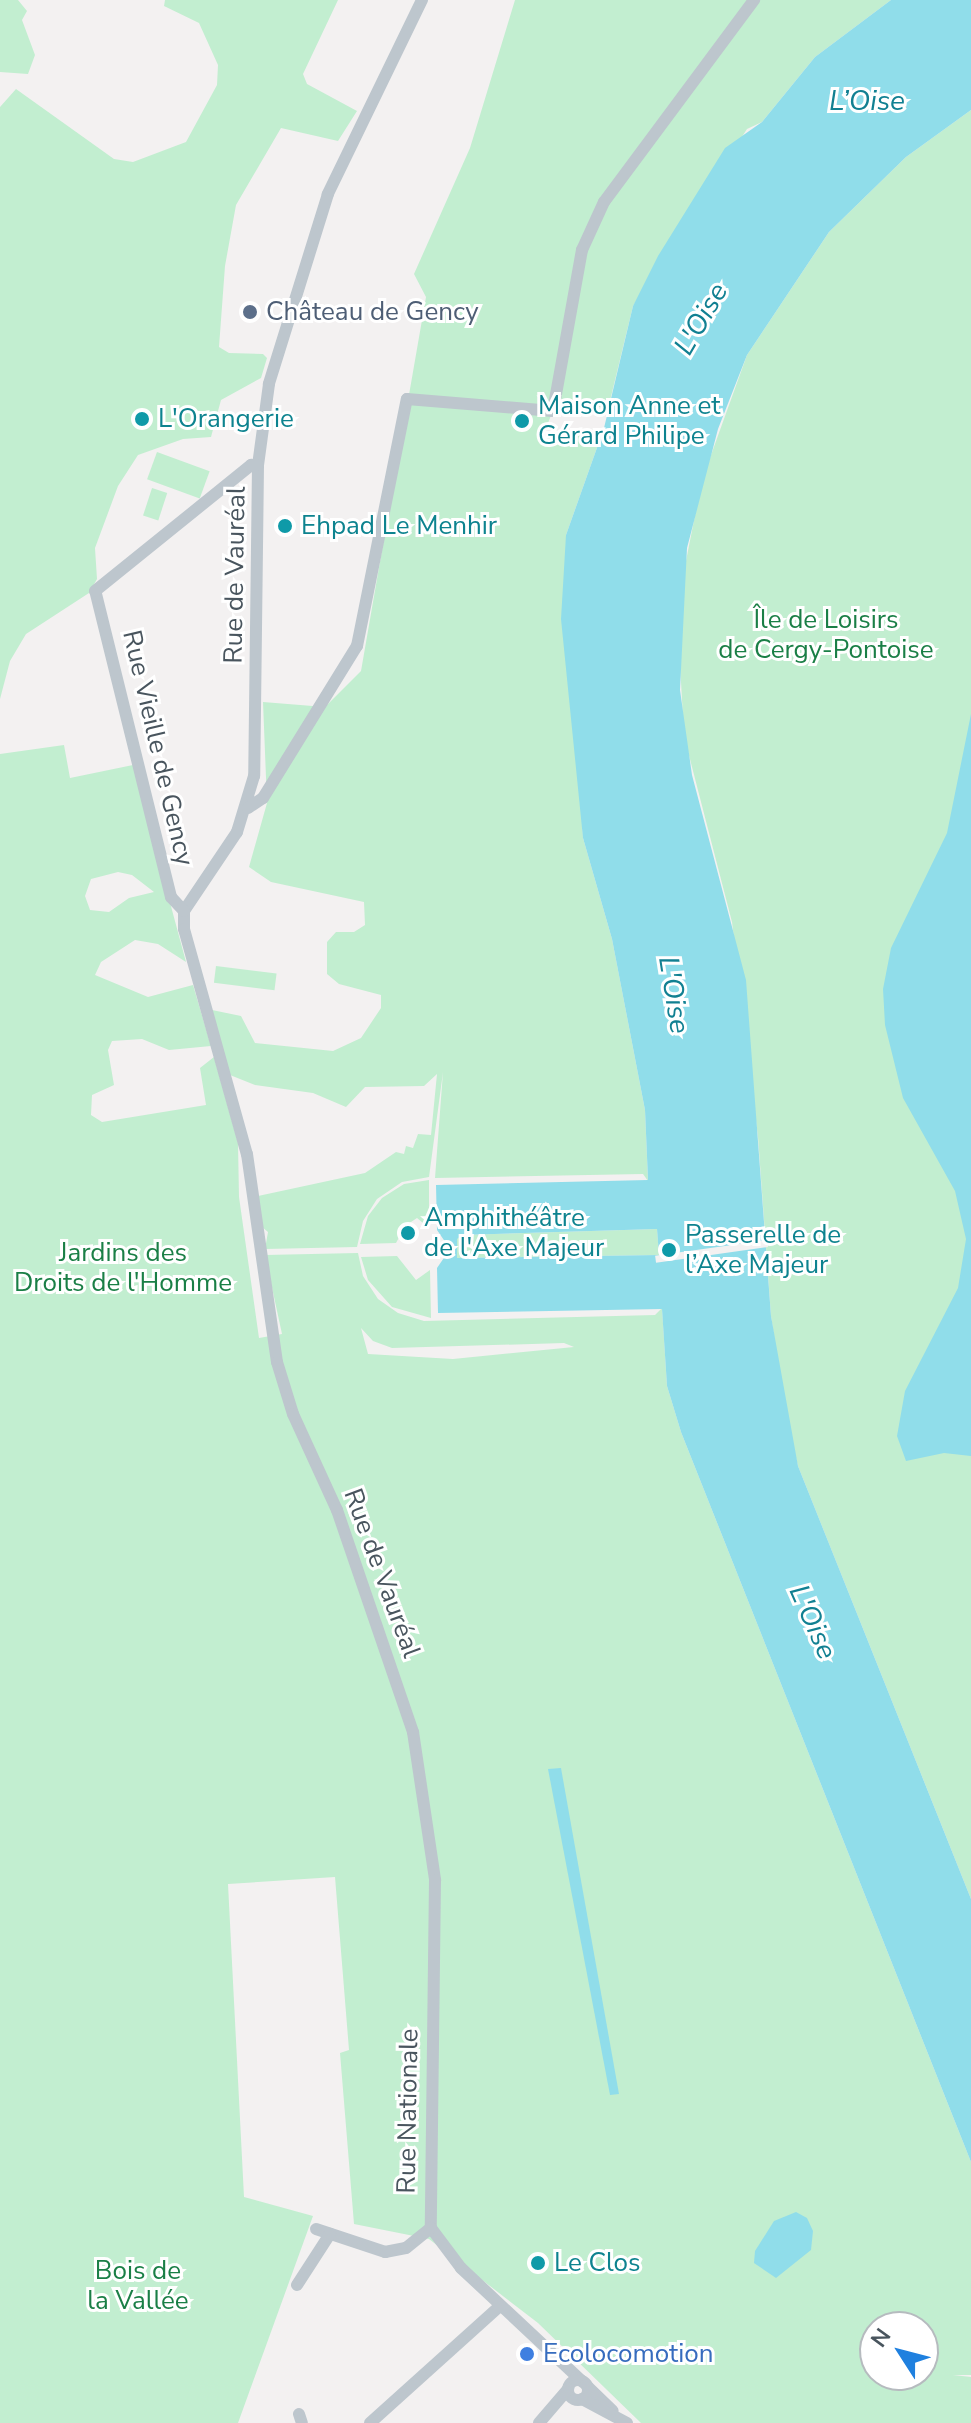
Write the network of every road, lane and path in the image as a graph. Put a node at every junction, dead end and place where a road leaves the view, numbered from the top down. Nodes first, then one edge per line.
1 (422, 0) edge
2 (754, 0) edge
3 (258, 465) junction
4 (248, 808) junction
5 (184, 911) junction
6 (423, 1807) joint
7 (431, 2228) junction
8 (316, 2229) dead end
9 (330, 2234) junction
10 (297, 2285) dead end
11 (500, 2306) junction
12 (563, 2361) junction
13 (585, 2383) junction
14 (569, 2387) junction
15 (580, 2399) junction
16 (555, 2409) junction
17 (615, 2413) junction
18 (370, 2423) edge
19 (539, 2423) edge
20 (627, 2423) edge

1 - 3 street, Rue de Vauréal
2 - 4 street
3 - 4 street, Rue de Vauréal
3 - 5 street, Rue Vieille de Gency
4 - 5 street, Rue de Vauréal
5 - 6 street, Rue de Vauréal
6 - 7 street, Rue Nationale
7 - 9 street
7 - 11 street, Rue Nationale
8 - 9 street
9 - 10 street
11 - 12 street, Rue Nationale
11 - 18 street
12 - 13 street, Rue Nationale
12 - 14 street
13 - 14 street
13 - 15 street
13 - 17 street, Rue Nationale
14 - 15 street
14 - 16 street
15 - 16 street
15 - 17 street, Rue Nationale
16 - 19 street
17 - 20 street, Rue Nationale

